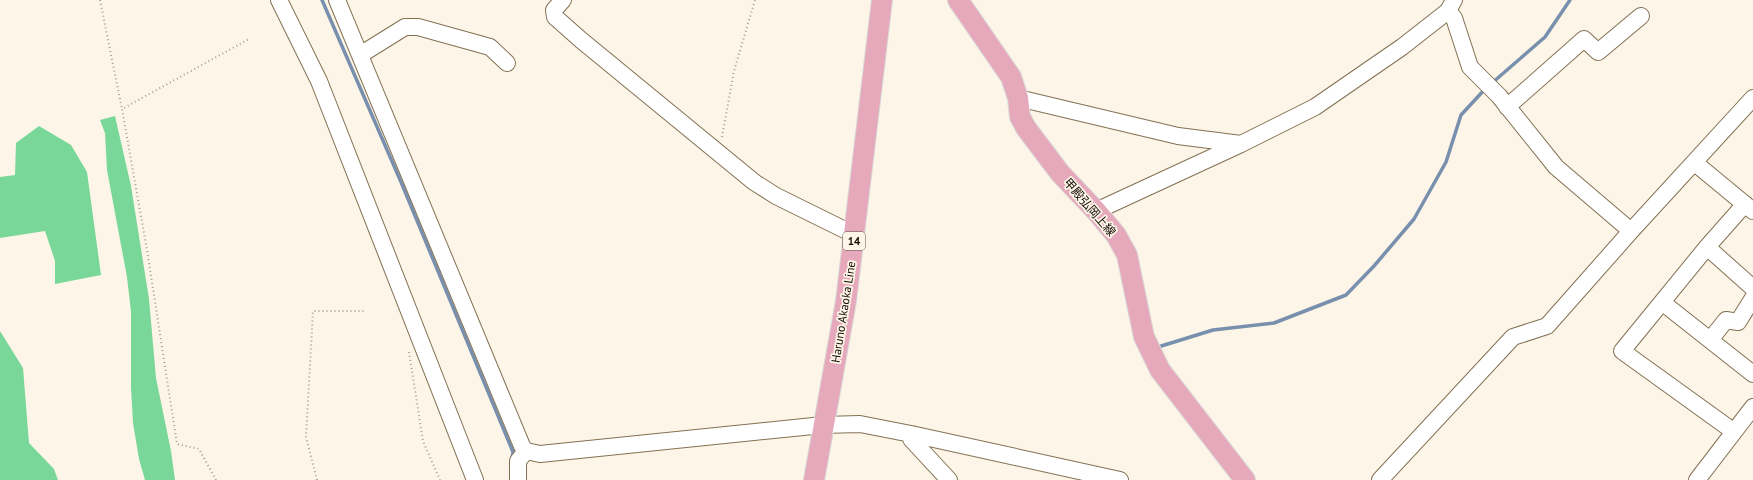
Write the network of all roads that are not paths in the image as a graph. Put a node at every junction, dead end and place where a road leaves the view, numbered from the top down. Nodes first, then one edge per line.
1 (279, 0) edge
2 (337, 0) edge
3 (563, 0) edge
4 (882, 0) edge
5 (958, 0) edge
6 (1451, 5) edge
7 (1641, 16) dead end
8 (360, 56) junction
9 (507, 63) dead end
10 (1018, 98) junction
11 (1753, 98) edge
12 (1503, 101) junction
13 (1241, 144) junction
14 (1695, 162) junction
15 (1749, 208) edge
16 (1096, 211) junction
17 (1631, 231) junction
18 (855, 235) junction
19 (1707, 247) junction
20 (1753, 288) edge
21 (1753, 298) edge
22 (1663, 303) junction
23 (1710, 340) junction
24 (1753, 374) edge
25 (1753, 407) edge
26 (823, 425) junction
27 (1733, 431) junction
28 (912, 434) junction
29 (526, 452) junction
30 (476, 480) edge
31 (518, 480) edge
32 (814, 480) edge
33 (949, 480) edge
34 (1120, 480) edge
35 (1245, 480) edge
36 (1380, 480) edge
37 (1697, 480) edge

1 - 30 street
2 - 8 street
3 - 18 street
4 - 18 main road, Haruno Akaoka Line / 14
5 - 10 main road, 甲殿弘岡上線
6 - 12 street
6 - 13 street
7 - 12 street
8 - 9 street
8 - 29 street
10 - 13 street
10 - 16 main road, 甲殿弘岡上線
11 - 14 street
12 - 17 street
13 - 16 street
14 - 15 street
14 - 17 street
15 - 19 street
16 - 35 main road, 甲殿弘岡上線
17 - 36 street
18 - 26 main road, Haruno Akaoka Line / 14
19 - 20 street
19 - 22 street
21 - 23 street
22 - 23 street
22 - 27 street
23 - 24 street
25 - 27 street
26 - 28 street
26 - 29 street
26 - 32 main road, Haruno Akaoka Line / 14
27 - 37 street
28 - 33 street
28 - 34 street
29 - 31 street

